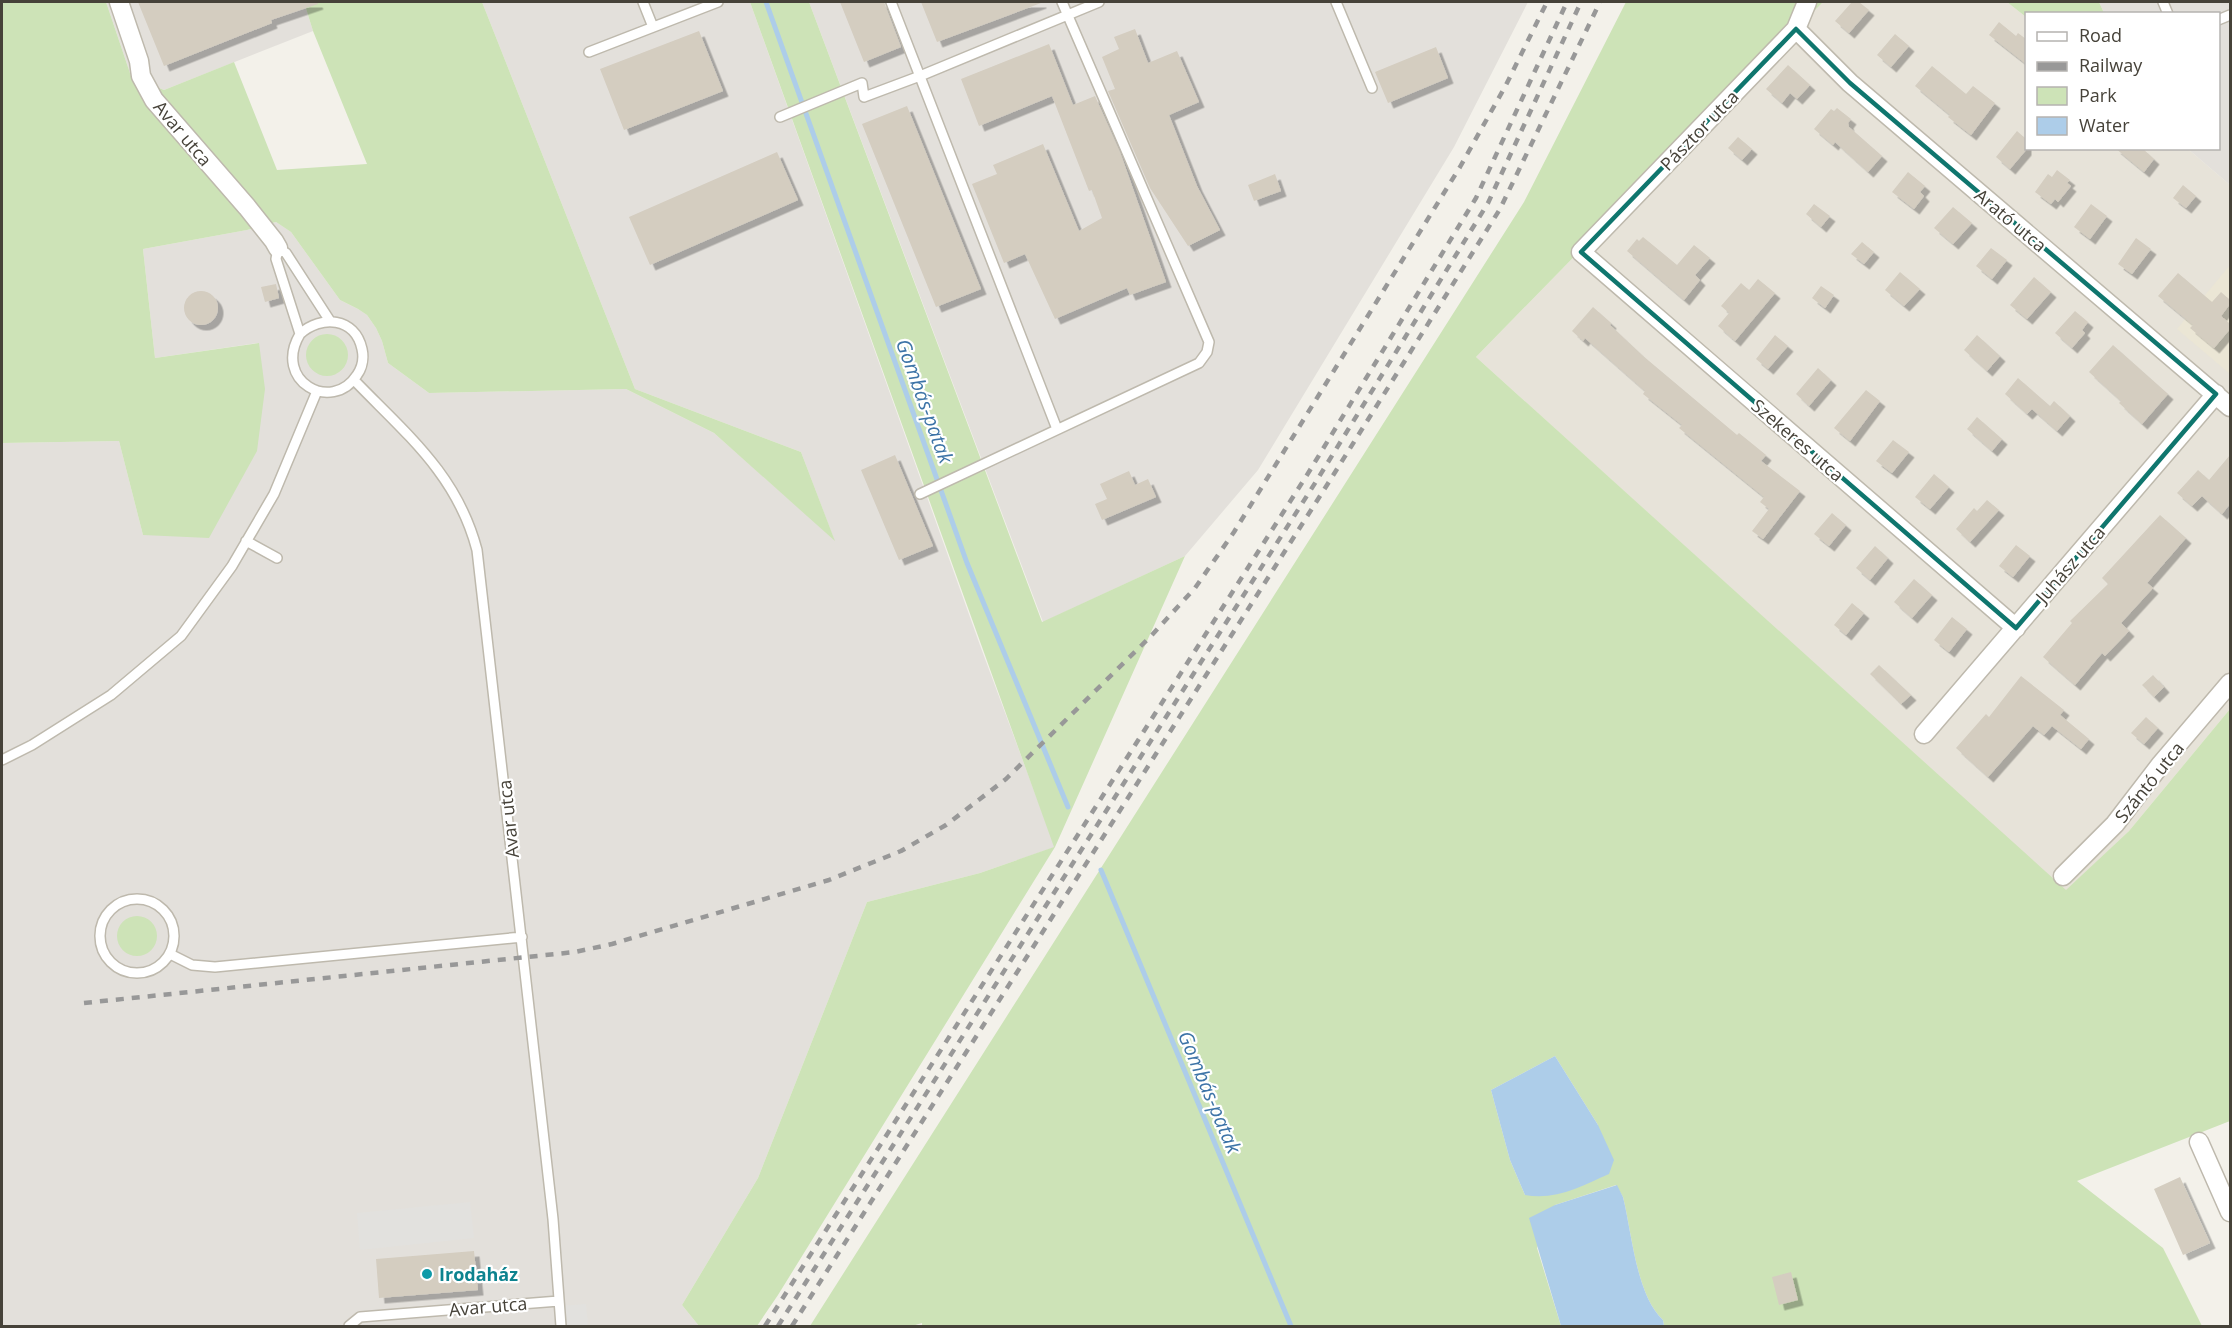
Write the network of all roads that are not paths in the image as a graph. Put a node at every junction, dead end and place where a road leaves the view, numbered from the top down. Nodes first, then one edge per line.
1 (119, 2) edge
2 (643, 2) edge
3 (718, 2) edge
4 (891, 2) edge
5 (1062, 2) edge
6 (1100, 2) edge
7 (1336, 2) edge
8 (1807, 2) edge
9 (1068, 14) junction
10 (653, 27) junction
11 (1796, 29) junction
12 (589, 52) dead end
13 (920, 76) junction
14 (1372, 88) dead end
15 (780, 117) dead end
16 (278, 248) junction
17 (1581, 252) joint
18 (330, 321) junction
19 (300, 334) junction
20 (354, 380) junction
21 (317, 391) junction
22 (2216, 394) junction
23 (2230, 407) edge
24 (1058, 429) junction
25 (920, 494) dead end
26 (246, 541) junction
27 (277, 558) dead end
28 (2016, 628) junction
29 (2230, 684) edge
30 (1924, 734) dead end
31 (2, 760) edge
32 (2062, 876) dead end
33 (522, 937) junction
34 (170, 954) junction
35 (2199, 1142) dead end
36 (2230, 1212) edge
37 (559, 1301) junction
38 (349, 1326) edge
39 (561, 1326) edge

1 - 16 street, Avar utca
2 - 10 lane
3 - 10 lane
4 - 13 lane
5 - 9 lane
6 - 9 lane
7 - 14 lane
8 - 11 street, Pásztor utca
9 - 13 lane
9 - 24 lane
10 - 12 lane
11 - 17 street, Pásztor utca
11 - 22 street, Arató utca
13 - 15 lane
13 - 24 lane
16 - 18 lane, Avar utca
16 - 19 lane, Avar utca
17 - 28 street, Szekeres utca
18 - 19 lane
18 - 20 lane, Avar utca
19 - 21 lane
20 - 21 lane
20 - 33 lane, Avar utca
21 - 26 lane
22 - 23 street, Arató utca
22 - 28 street, Juhász utca
24 - 25 lane
26 - 27 lane
26 - 31 lane
28 - 30 street, Juhász utca
29 - 32 street, Szántó utca
33 - 34 lane
33 - 37 lane, Avar utca
34 - 34 lane
35 - 36 street
37 - 38 lane, Avar utca
37 - 39 lane, Avar utca

